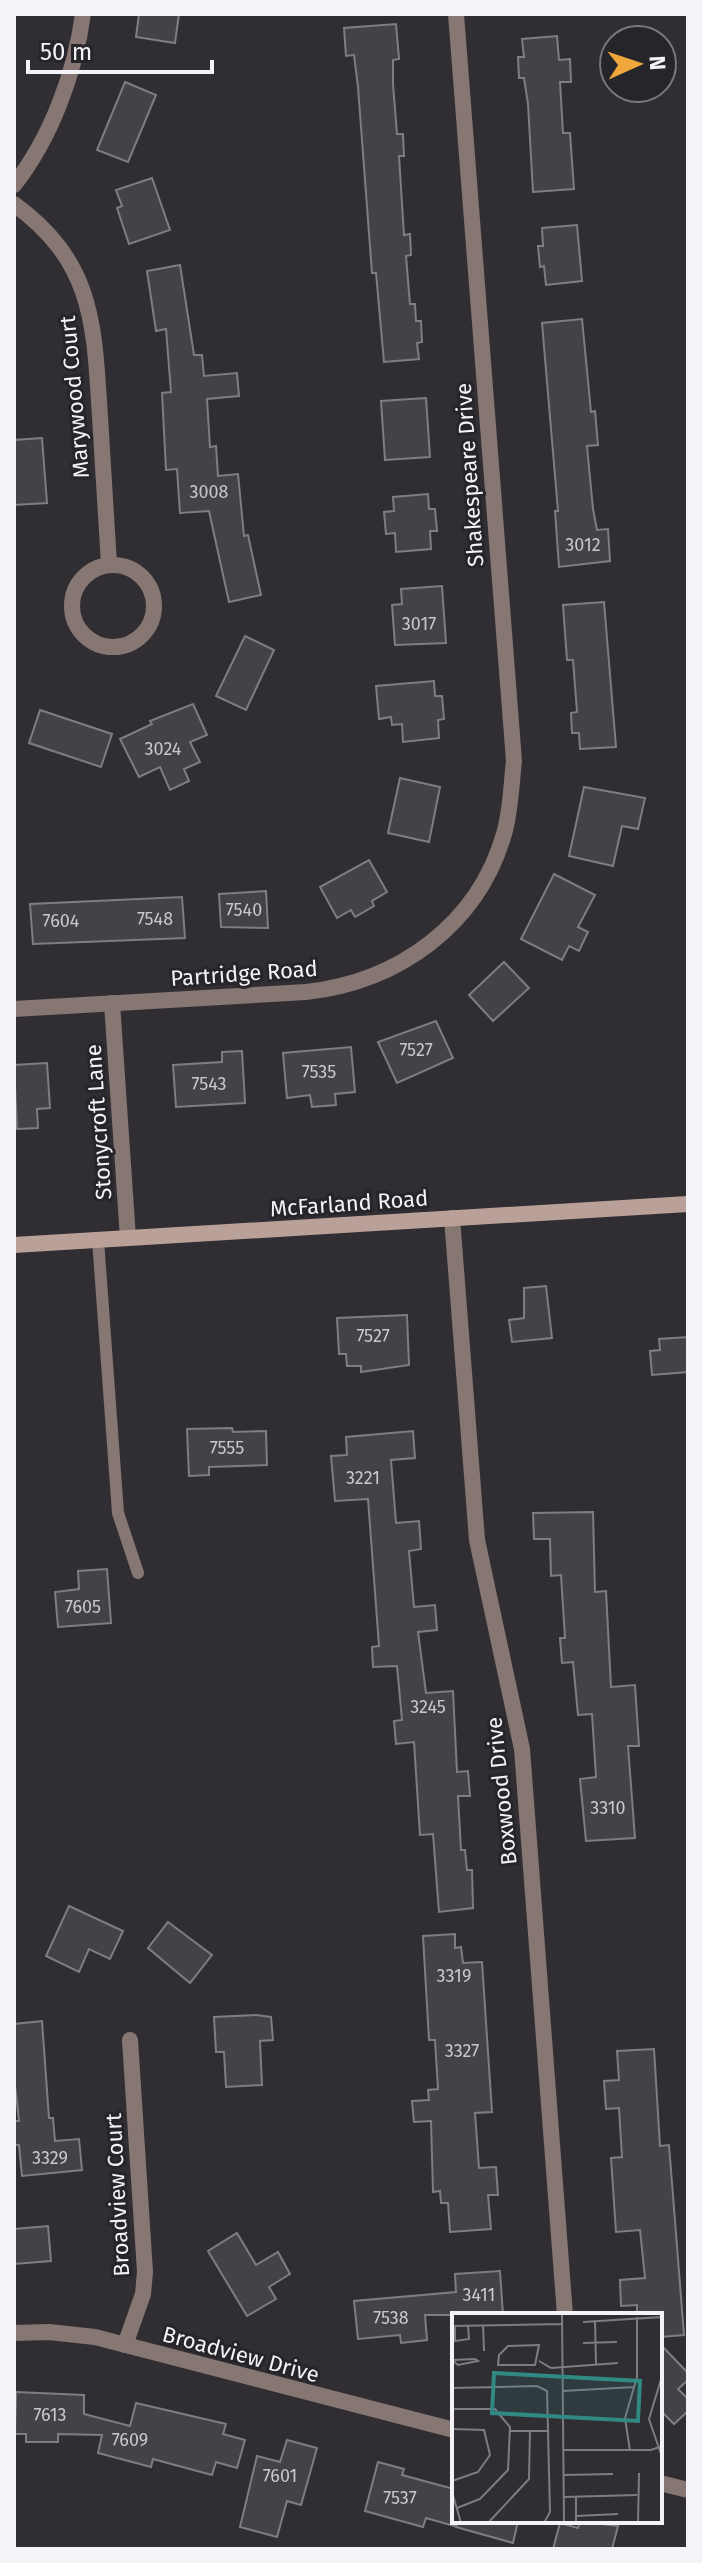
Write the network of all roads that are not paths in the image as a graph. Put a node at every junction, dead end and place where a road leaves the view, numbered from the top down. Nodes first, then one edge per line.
1 (83, 14) edge
2 (456, 14) edge
3 (14, 185) edge
4 (14, 204) edge
5 (109, 564) junction
6 (456, 919) joint
7 (112, 1003) junction
8 (14, 1009) edge
9 (688, 1204) edge
10 (452, 1218) junction
11 (128, 1238) junction
12 (98, 1240) junction
13 (14, 1245) edge
14 (138, 1573) dead end
15 (130, 2040) dead end
16 (565, 2313) edge
17 (14, 2333) edge
18 (125, 2345) junction
19 (452, 2429) edge
20 (662, 2484) edge
21 (688, 2490) edge

1 - 3 street
2 - 6 street, Shakespeare Drive
4 - 5 street, Marywood Court
5 - 5 street
6 - 7 street, Partridge Road
7 - 8 street, Partridge Road
7 - 11 street, Stonycroft Lane
9 - 10 street, McFarland Road
10 - 11 street, McFarland Road
10 - 16 street, Boxwood Drive
11 - 12 street, McFarland Road
12 - 13 street, McFarland Road
12 - 14 lane
15 - 18 street, Broadview Court
17 - 18 street, Broadview Drive
18 - 19 street, Broadview Drive
20 - 21 street

